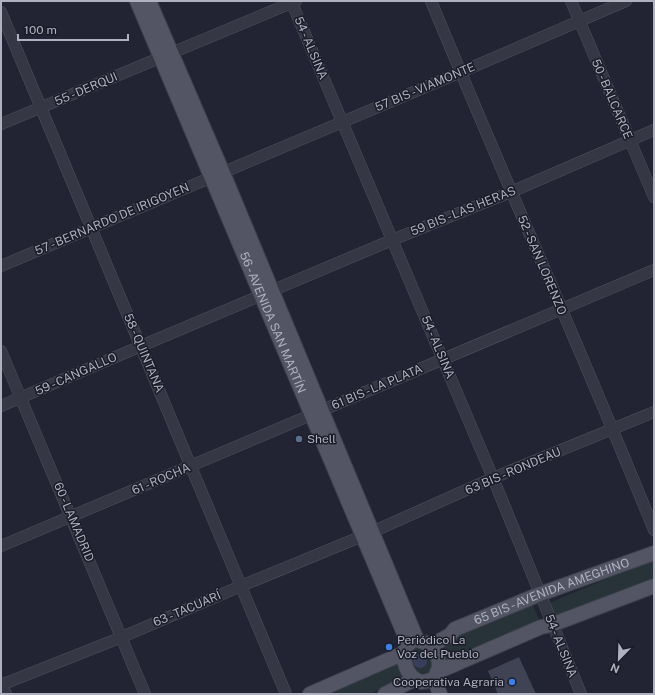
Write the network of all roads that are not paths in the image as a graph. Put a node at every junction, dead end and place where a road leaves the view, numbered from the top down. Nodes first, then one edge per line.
1 (137, 1) edge
2 (149, 1) edge
3 (431, 1) edge
4 (571, 1) edge
5 (626, 1) edge
6 (293, 2) edge
7 (1, 12) edge
8 (580, 21) junction
9 (166, 56) junction
10 (460, 72) junction
11 (42, 107) junction
12 (342, 122) junction
13 (1, 124) edge
14 (654, 130) edge
15 (630, 141) junction
16 (217, 175) junction
17 (511, 192) junction
18 (654, 197) edge
19 (91, 228) junction
20 (392, 240) junction
21 (1, 266) edge
22 (654, 270) edge
23 (267, 294) junction
24 (561, 310) junction
25 (141, 346) junction
26 (1, 351) edge
27 (443, 360) junction
28 (21, 398) junction
29 (1, 406) edge
30 (654, 412) edge
31 (316, 413) junction
32 (613, 429) junction
33 (190, 466) junction
34 (493, 478) junction
35 (72, 517) junction
36 (654, 530) edge
37 (367, 534) junction
38 (1, 546) edge
39 (654, 553) edge
40 (241, 586) junction
41 (654, 586) edge
42 (540, 594) junction
43 (551, 625) junction
44 (122, 637) junction
45 (410, 645) junction
46 (431, 648) junction
47 (428, 681) edge
48 (2, 687) edge
49 (145, 694) edge
50 (286, 694) edge
51 (310, 694) edge
52 (385, 694) edge
53 (440, 694) edge
54 (580, 694) edge

1 - 9 main road, 56 - AVENIDA SAN MARTÍN
2 - 9 main road, 56 - AVENIDA SAN MARTÍN
3 - 10 street, 52 - SAN LORENZO
4 - 8 street, 50 - BALCARCE
5 - 8 street, 57 BIS - VIAMONTE
6 - 9 street, 55 - DERQUI
6 - 12 street, 54 - ALSINA
7 - 11 street, 58 - QUINTANA
8 - 10 street, 57 BIS - VIAMONTE
8 - 15 street, 50 - BALCARCE
9 - 11 street, 55 - DERQUI
9 - 16 main road, 56 - AVENIDA SAN MARTÍN
10 - 12 street, 57 BIS - VIAMONTE
10 - 17 street, 52 - SAN LORENZO
11 - 13 street, 55 - DERQUI
11 - 19 street, 58 - QUINTANA
12 - 16 street, 57 BIS - VIAMONTE
12 - 20 street, 54 - ALSINA
14 - 15 street, 59 BIS - LAS HERAS
15 - 17 street, 59 BIS - LAS HERAS
15 - 18 street, 50 - BALCARCE
16 - 19 street, 57 - BERNARDO DE IRIGOYEN
16 - 23 main road, 56 - AVENIDA SAN MARTÍN
17 - 20 street, 59 BIS - LAS HERAS
17 - 24 street, 52 - SAN LORENZO
19 - 21 street, 57 - BERNARDO DE IRIGOYEN
19 - 25 street, 58 - QUINTANA
20 - 23 street, 59 BIS - LAS HERAS
20 - 27 street, 54 - ALSINA
22 - 24 street, 61 BIS - LA PLATA
23 - 25 street, 59 - CANGALLO
23 - 31 main road, 56 - AVENIDA SAN MARTÍN
24 - 27 street, 61 BIS - LA PLATA
24 - 32 street, 52 - SAN LORENZO
25 - 28 street, 59 - CANGALLO
25 - 33 street, 58 - QUINTANA
26 - 28 street, 60 - LAMADRID
27 - 31 street, 61 BIS - LA PLATA
27 - 34 street, 54 - ALSINA
28 - 29 street, 59 - CANGALLO
28 - 35 street, 60 - LAMADRID
30 - 32 street, 63 BIS - RONDEAU
31 - 33 street, 61 - ROCHA
31 - 37 main road, 56 - AVENIDA SAN MARTÍN
32 - 34 street, 63 BIS - RONDEAU
32 - 36 street, 52 - SAN LORENZO
33 - 35 street, 61 - ROCHA
33 - 40 street, 58 - QUINTANA
34 - 37 street, 63 BIS - RONDEAU
34 - 42 street, 54 - ALSINA
35 - 38 street, 61 - ROCHA
35 - 44 street, 60 - LAMADRID
37 - 40 street, 63 - TACUARÍ
37 - 45 main road, 56 - AVENIDA SAN MARTÍN
39 - 42 main road, 65 BIS - AVENIDA AMEGHINO
40 - 44 street, 63 - TACUARÍ
40 - 50 street, 58 - QUINTANA
41 - 43 main road
42 - 43 street, 54 - ALSINA
42 - 46 main road, 65 BIS - AVENIDA AMEGHINO
43 - 47 main road
43 - 54 street, 54 - ALSINA
44 - 48 street, 63 - TACUARÍ
44 - 49 street, 60 - LAMADRID
45 - 46 main road
45 - 47 main road
45 - 51 main road
46 - 47 main road
47 - 52 main road
47 - 53 main road

